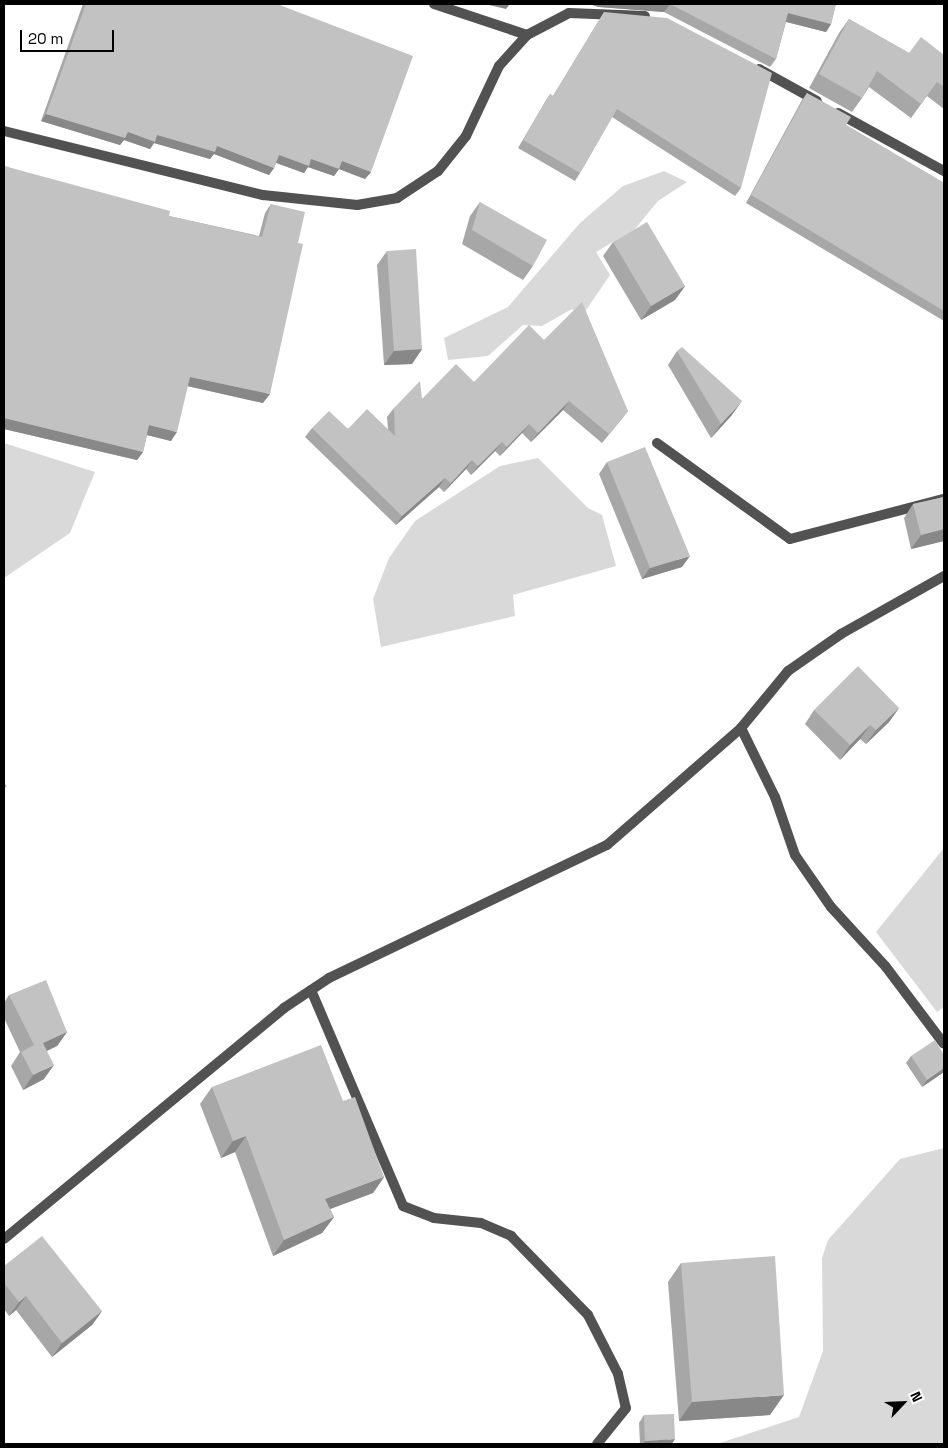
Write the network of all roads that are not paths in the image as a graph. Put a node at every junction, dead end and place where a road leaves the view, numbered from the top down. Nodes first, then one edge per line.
1 (434, 4) edge
2 (655, 18) edge
3 (527, 34) junction
4 (749, 63) edge
5 (4, 131) edge
6 (944, 171) edge
7 (657, 443) dead end
8 (944, 499) edge
9 (944, 576) edge
10 (741, 728) junction
11 (311, 990) junction
12 (944, 1044) edge
13 (4, 1239) edge
14 (597, 1444) edge

1 - 3 lane
2 - 3 lane
3 - 5 lane
4 - 6 lane
7 - 8 lane
9 - 10 lane
10 - 11 lane
10 - 12 lane
11 - 13 lane
11 - 14 lane

